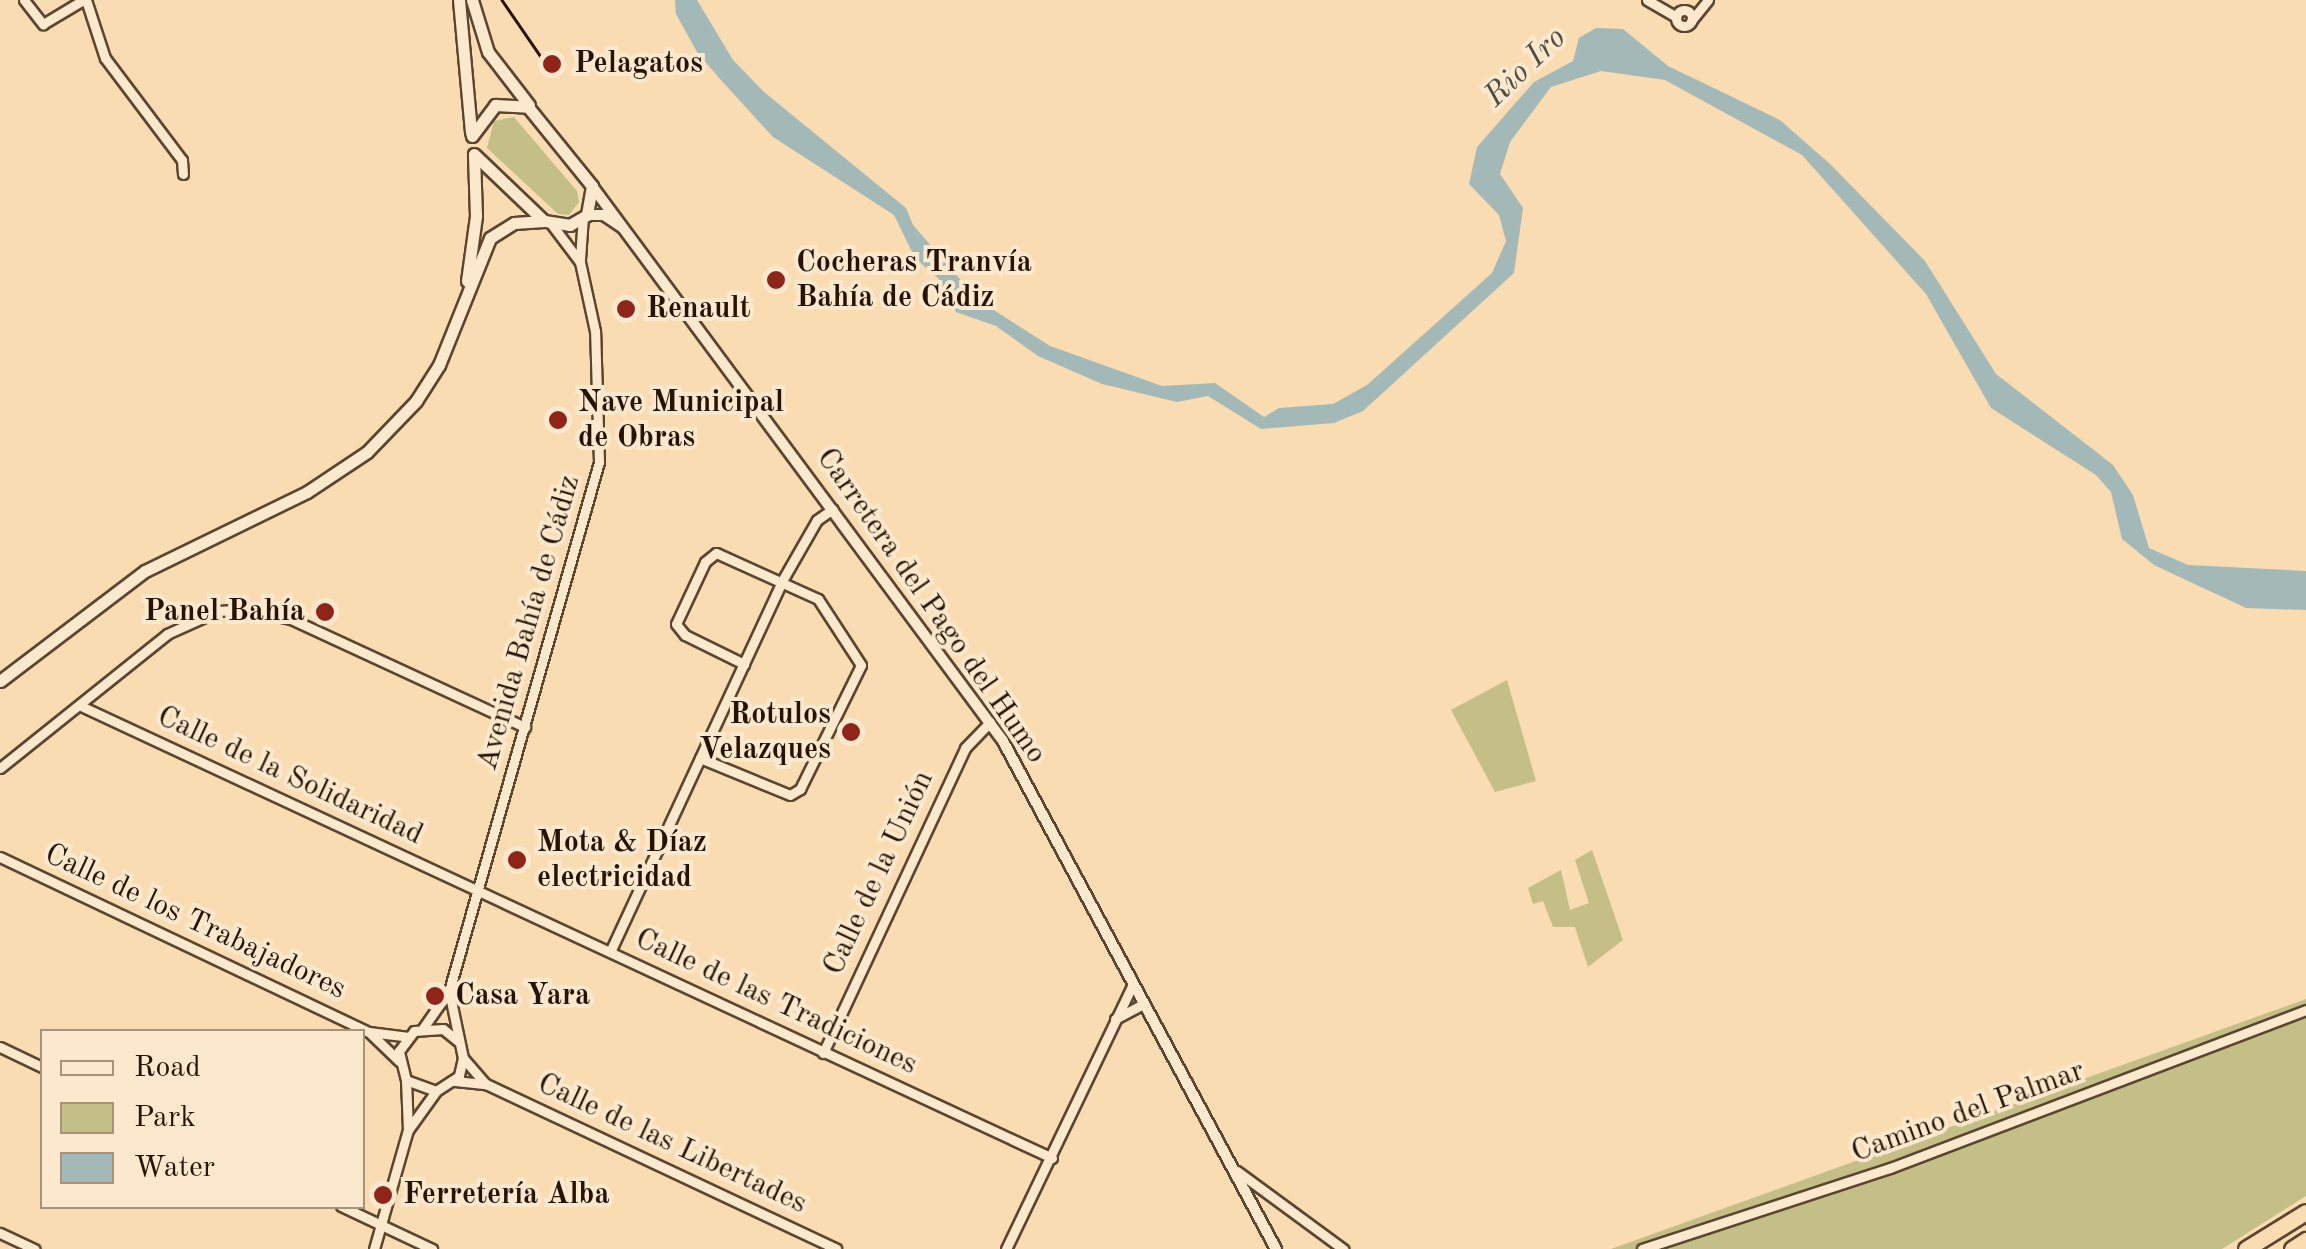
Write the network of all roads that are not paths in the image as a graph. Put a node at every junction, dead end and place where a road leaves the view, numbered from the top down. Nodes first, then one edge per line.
1 (24, 0) edge
2 (84, 0) edge
3 (459, 0) edge
4 (472, 0) edge
5 (1648, 0) edge
6 (1692, 0) edge
7 (1708, 0) edge
8 (1679, 14) junction
9 (535, 112) junction
10 (472, 136) junction
11 (474, 154) junction
12 (184, 174) dead end
13 (592, 186) junction
14 (585, 218) junction
15 (548, 223) junction
16 (622, 227) junction
17 (580, 262) junction
18 (467, 295) junction
19 (832, 508) junction
20 (782, 581) junction
21 (744, 664) junction
22 (0, 681) edge
23 (80, 706) junction
24 (990, 722) junction
25 (526, 727) junction
26 (700, 758) junction
27 (0, 768) edge
28 (0, 858) edge
29 (478, 891) junction
30 (610, 952) junction
31 (1128, 989) junction
32 (449, 990) junction
33 (1138, 1006) junction
34 (2306, 1010) edge
35 (1114, 1019) junction
36 (423, 1028) junction
37 (363, 1029) edge
38 (365, 1030) edge
39 (369, 1032) junction
40 (406, 1038) junction
41 (458, 1042) junction
42 (0, 1047) edge
43 (823, 1053) junction
44 (463, 1058) junction
45 (398, 1061) junction
46 (40, 1066) edge
47 (406, 1080) junction
48 (455, 1081) junction
49 (486, 1084) junction
50 (436, 1091) junction
51 (408, 1130) junction
52 (1052, 1158) junction
53 (1236, 1170) junction
54 (347, 1209) edge
55 (2306, 1212) edge
56 (381, 1225) junction
57 (0, 1233) edge
58 (2306, 1240) edge
59 (34, 1249) edge
60 (374, 1249) edge
61 (432, 1249) edge
62 (836, 1249) edge
63 (1006, 1249) edge
64 (1276, 1249) edge
65 (1344, 1249) edge
66 (1642, 1249) edge
67 (2246, 1249) edge
68 (2292, 1249) edge

1 - 2 street
2 - 12 street
3 - 10 main road
4 - 9 main road
5 - 8 street
6 - 8 street
7 - 8 street
9 - 10 main road
9 - 13 main road
10 - 11 main road
11 - 15 main road
11 - 18 main road
13 - 14 main road
13 - 16 street, Carretera del Pago del Humo
14 - 15 main road
14 - 16 street
14 - 17 street, Avenida Bahía de Cádiz
15 - 17 street, Avenida Bahía de Cádiz
15 - 18 main road
16 - 19 street, Carretera del Pago del Humo
17 - 25 street, Avenida Bahía de Cádiz
18 - 22 main road
19 - 20 street
19 - 24 street, Carretera del Pago del Humo
20 - 21 street
20 - 21 street
20 - 26 street
21 - 26 street
23 - 25 street
23 - 27 street
23 - 29 street, Calle de la Solidaridad
24 - 31 street, Carretera del Pago del Humo
24 - 43 street, Calle de la Unión
25 - 29 street, Avenida Bahía de Cádiz
26 - 30 street
28 - 37 street, Calle de los Trabajadores
29 - 30 street, Calle de las Tradiciones
29 - 32 street, Avenida Bahía de Cádiz
30 - 43 street, Calle de las Tradiciones
31 - 33 street, Carretera del Pago del Humo
31 - 35 street
32 - 36 street, Avenida Bahía de Cádiz
32 - 41 street, Avenida Bahía de Cádiz
33 - 35 street
33 - 53 street, Carretera del Pago del Humo
34 - 66 street, Camino del Palmar
35 - 52 street
36 - 40 street
36 - 41 street
38 - 39 street, Calle de los Trabajadores
39 - 40 street, Calle de los Trabajadores
39 - 45 street, Calle de los Trabajadores
40 - 45 street
41 - 44 street
42 - 46 street
43 - 52 street, Calle de las Tradiciones
44 - 48 street
44 - 49 street, Calle de las Libertades
45 - 47 street
47 - 50 street
47 - 51 street
48 - 49 street, Calle de las Libertades
48 - 50 street
49 - 62 street, Calle de las Libertades
50 - 51 street
51 - 56 street
52 - 63 street
53 - 64 street, Carretera del Pago del Humo
53 - 65 street
54 - 56 street
55 - 67 highway
56 - 60 street
56 - 61 street
57 - 59 street
58 - 68 highway

